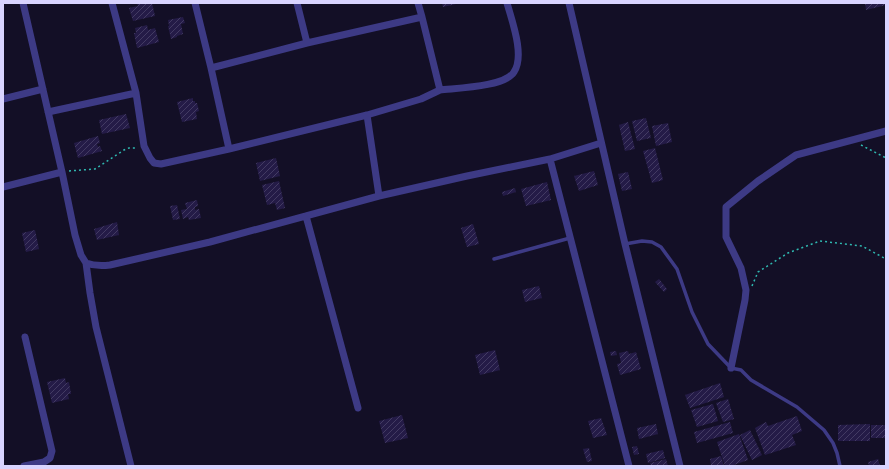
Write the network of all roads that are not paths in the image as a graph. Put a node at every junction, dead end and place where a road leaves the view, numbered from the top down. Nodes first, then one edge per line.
1 (23, 3) edge
2 (112, 3) edge
3 (195, 3) edge
4 (297, 3) edge
5 (418, 3) edge
6 (507, 3) edge
7 (569, 3) edge
8 (422, 17) junction
9 (307, 43) junction
10 (211, 68) junction
11 (43, 89) junction
12 (440, 90) junction
13 (136, 93) junction
14 (3, 99) edge
15 (48, 112) junction
16 (367, 115) junction
17 (886, 131) edge
18 (601, 143) junction
19 (229, 149) junction
20 (550, 160) junction
21 (62, 172) junction
22 (3, 187) edge
23 (379, 196) junction
24 (306, 216) junction
25 (570, 238) junction
26 (625, 244) junction
27 (494, 259) dead end
28 (86, 263) junction
29 (24, 337) dead end
30 (731, 368) junction
31 (358, 408) dead end
32 (24, 466) edge
33 (131, 466) edge
34 (629, 466) edge
35 (680, 466) edge
36 (840, 466) edge

1 - 11 street
2 - 13 street
3 - 10 street
4 - 9 street
5 - 8 street
6 - 12 street
7 - 18 street
8 - 9 street
8 - 12 street
9 - 10 street
10 - 19 street
11 - 14 street
11 - 15 street
12 - 16 street
13 - 15 street
13 - 19 street
15 - 21 street
16 - 19 street
16 - 23 street
17 - 30 street
18 - 20 street
18 - 26 street
20 - 23 street
20 - 25 street
21 - 22 street
21 - 28 street
23 - 24 street
24 - 28 street
24 - 31 street
25 - 27 lane
25 - 34 street
26 - 30 lane
26 - 35 street
28 - 33 street
29 - 32 street
30 - 36 lane

